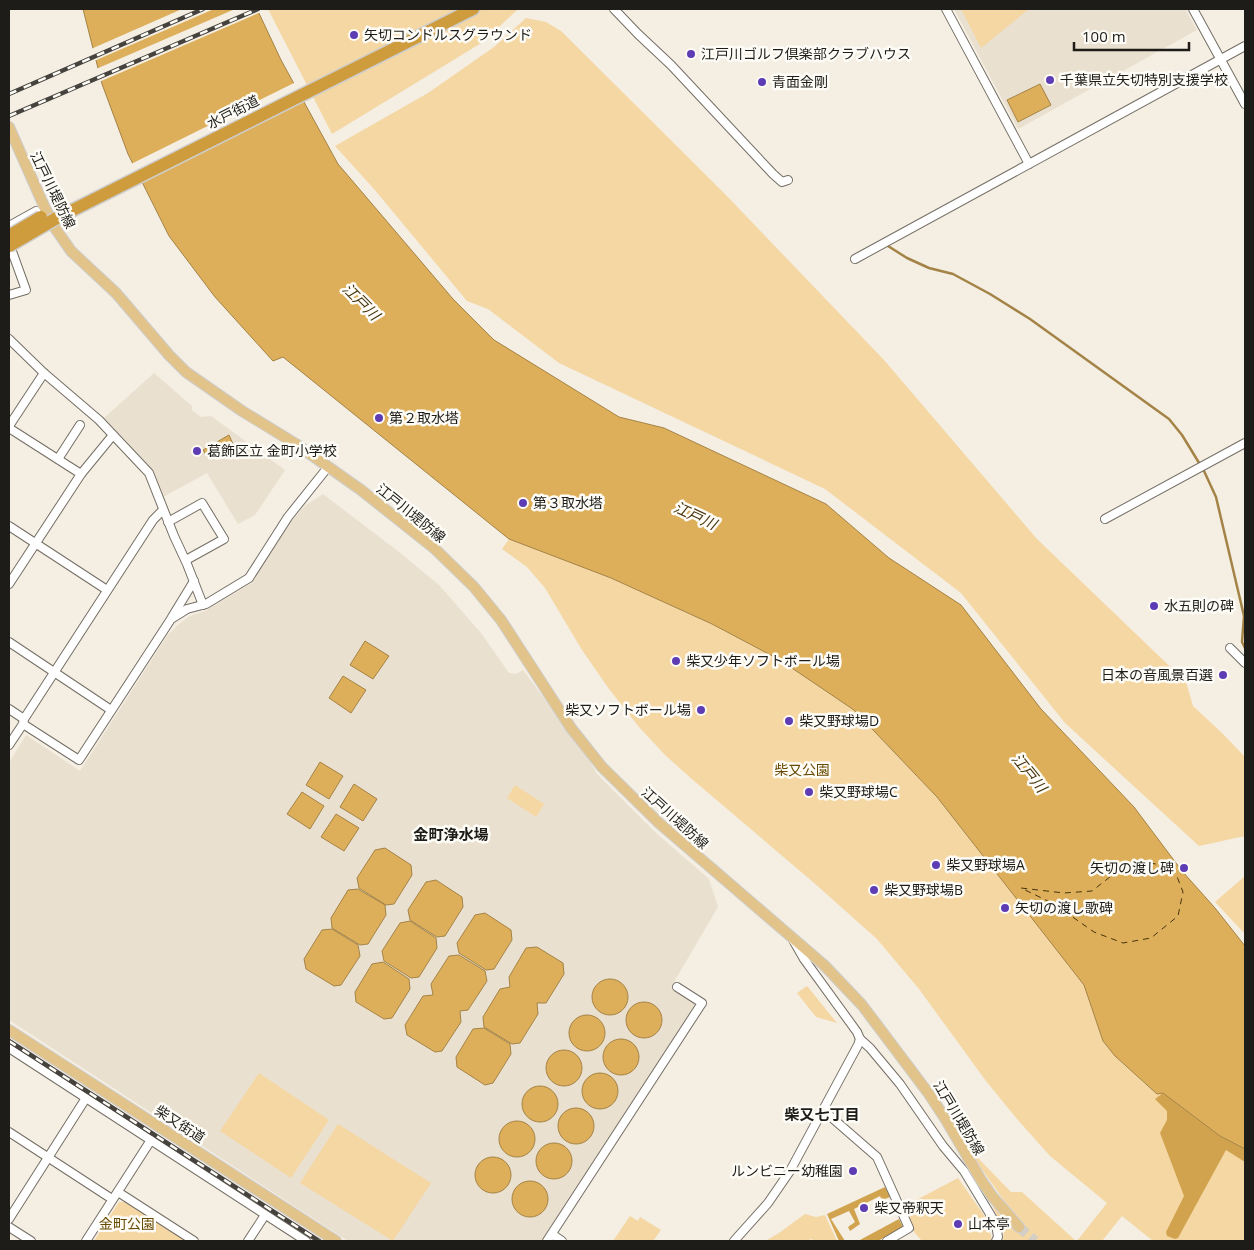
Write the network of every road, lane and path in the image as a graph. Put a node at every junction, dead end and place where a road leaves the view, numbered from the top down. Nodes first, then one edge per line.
1 (455, 9) edge
2 (473, 9) edge
3 (614, 9) edge
4 (946, 9) edge
5 (1193, 9) edge
6 (1245, 46) edge
7 (1221, 59) junction
8 (1245, 104) edge
9 (9, 130) edge
10 (1029, 164) junction
11 (788, 180) dead end
12 (81, 201) junction
13 (36, 210) dead end
14 (9, 226) edge
15 (11, 247) edge
16 (855, 259) dead end
17 (9, 295) edge
18 (9, 339) edge
19 (44, 373) junction
20 (80, 425) dead end
21 (9, 427) edge
22 (113, 434) junction
23 (1245, 443) edge
24 (58, 459) junction
25 (328, 467) junction
26 (81, 474) junction
27 (163, 510) junction
28 (1105, 519) dead end
29 (168, 522) junction
30 (9, 526) edge
31 (35, 543) junction
32 (186, 560) junction
33 (194, 581) junction
34 (9, 584) edge
35 (107, 590) junction
36 (203, 605) junction
37 (171, 618) junction
38 (9, 642) edge
39 (1230, 648) dead end
40 (1245, 661) edge
41 (54, 672) junction
42 (9, 709) edge
43 (111, 710) junction
44 (23, 721) junction
45 (9, 745) edge
46 (791, 937) junction
47 (678, 987) dead end
48 (9, 1030) edge
49 (860, 1039) junction
50 (11, 1050) edge
51 (9, 1059) edge
52 (85, 1100) junction
53 (823, 1110) junction
54 (9, 1132) edge
55 (152, 1140) junction
56 (48, 1157) junction
57 (118, 1192) junction
58 (112, 1199) junction
59 (266, 1215) junction
60 (9, 1218) edge
61 (9, 1227) edge
62 (1019, 1227) tunnel mouth
63 (550, 1238) edge
64 (31, 1241) edge
65 (86, 1241) edge
66 (194, 1241) edge
67 (248, 1241) edge
68 (306, 1241) edge
69 (336, 1241) edge
70 (562, 1241) edge
71 (734, 1241) edge
72 (886, 1241) edge
73 (996, 1241) edge

1 - 12 highway, 水戸街道
2 - 12 highway, 水戸街道
3 - 11 street
4 - 10 street
5 - 7 street
6 - 7 street
7 - 8 street
7 - 10 street
9 - 25 main road, 江戸川堤防線
10 - 16 street
12 - 15 highway, 水戸街道, bridge
13 - 14 street
15 - 17 street
18 - 19 street
19 - 21 street
19 - 22 street
20 - 24 street
21 - 24 street
22 - 26 street
22 - 27 street
23 - 28 street
24 - 26 street
25 - 36 street
25 - 46 main road, 江戸川堤防線
26 - 31 street
27 - 29 street
27 - 35 street
29 - 32 street
29 - 32 street
30 - 31 street
31 - 34 street
31 - 35 street
32 - 33 street
33 - 36 street
33 - 37 street
35 - 41 street
36 - 37 street
37 - 43 street
38 - 41 street
39 - 40 street
41 - 43 street
41 - 44 street
42 - 44 street
43 - 44 street
44 - 45 street
46 - 49 street, 江戸川堤防線
46 - 62 main road, 江戸川堤防線
47 - 63 street
48 - 69 main road, 柴又街道
49 - 53 street
49 - 73 street, 江戸川堤防線
50 - 51 street
50 - 52 street
52 - 55 street
52 - 56 street
53 - 71 street
53 - 72 street
54 - 56 street
55 - 57 street
55 - 59 street
56 - 58 street
56 - 60 street
57 - 58 street
57 - 66 street
58 - 65 street
59 - 67 street
59 - 68 street
61 - 64 street
63 - 70 street

